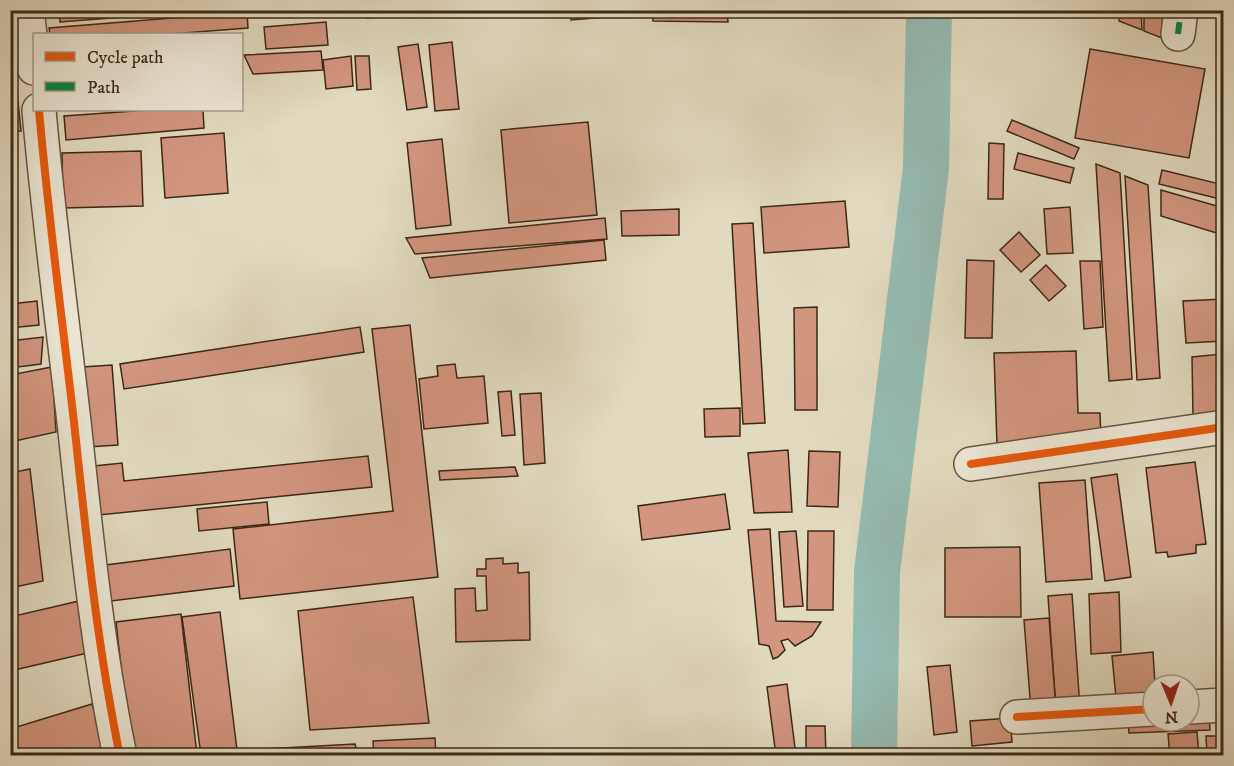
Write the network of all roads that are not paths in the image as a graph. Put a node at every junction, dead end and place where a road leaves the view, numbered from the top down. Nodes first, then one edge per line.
1 (27, 10) edge
2 (33, 60) edge
3 (39, 111) edge
4 (1224, 428) edge
5 (971, 464) dead end
6 (1224, 705) edge
7 (1201, 706) edge
8 (1141, 710) edge
9 (1017, 717) dead end
10 (120, 756) edge

1 - 2 street
3 - 10 street
4 - 5 street
6 - 7 street
8 - 9 street

